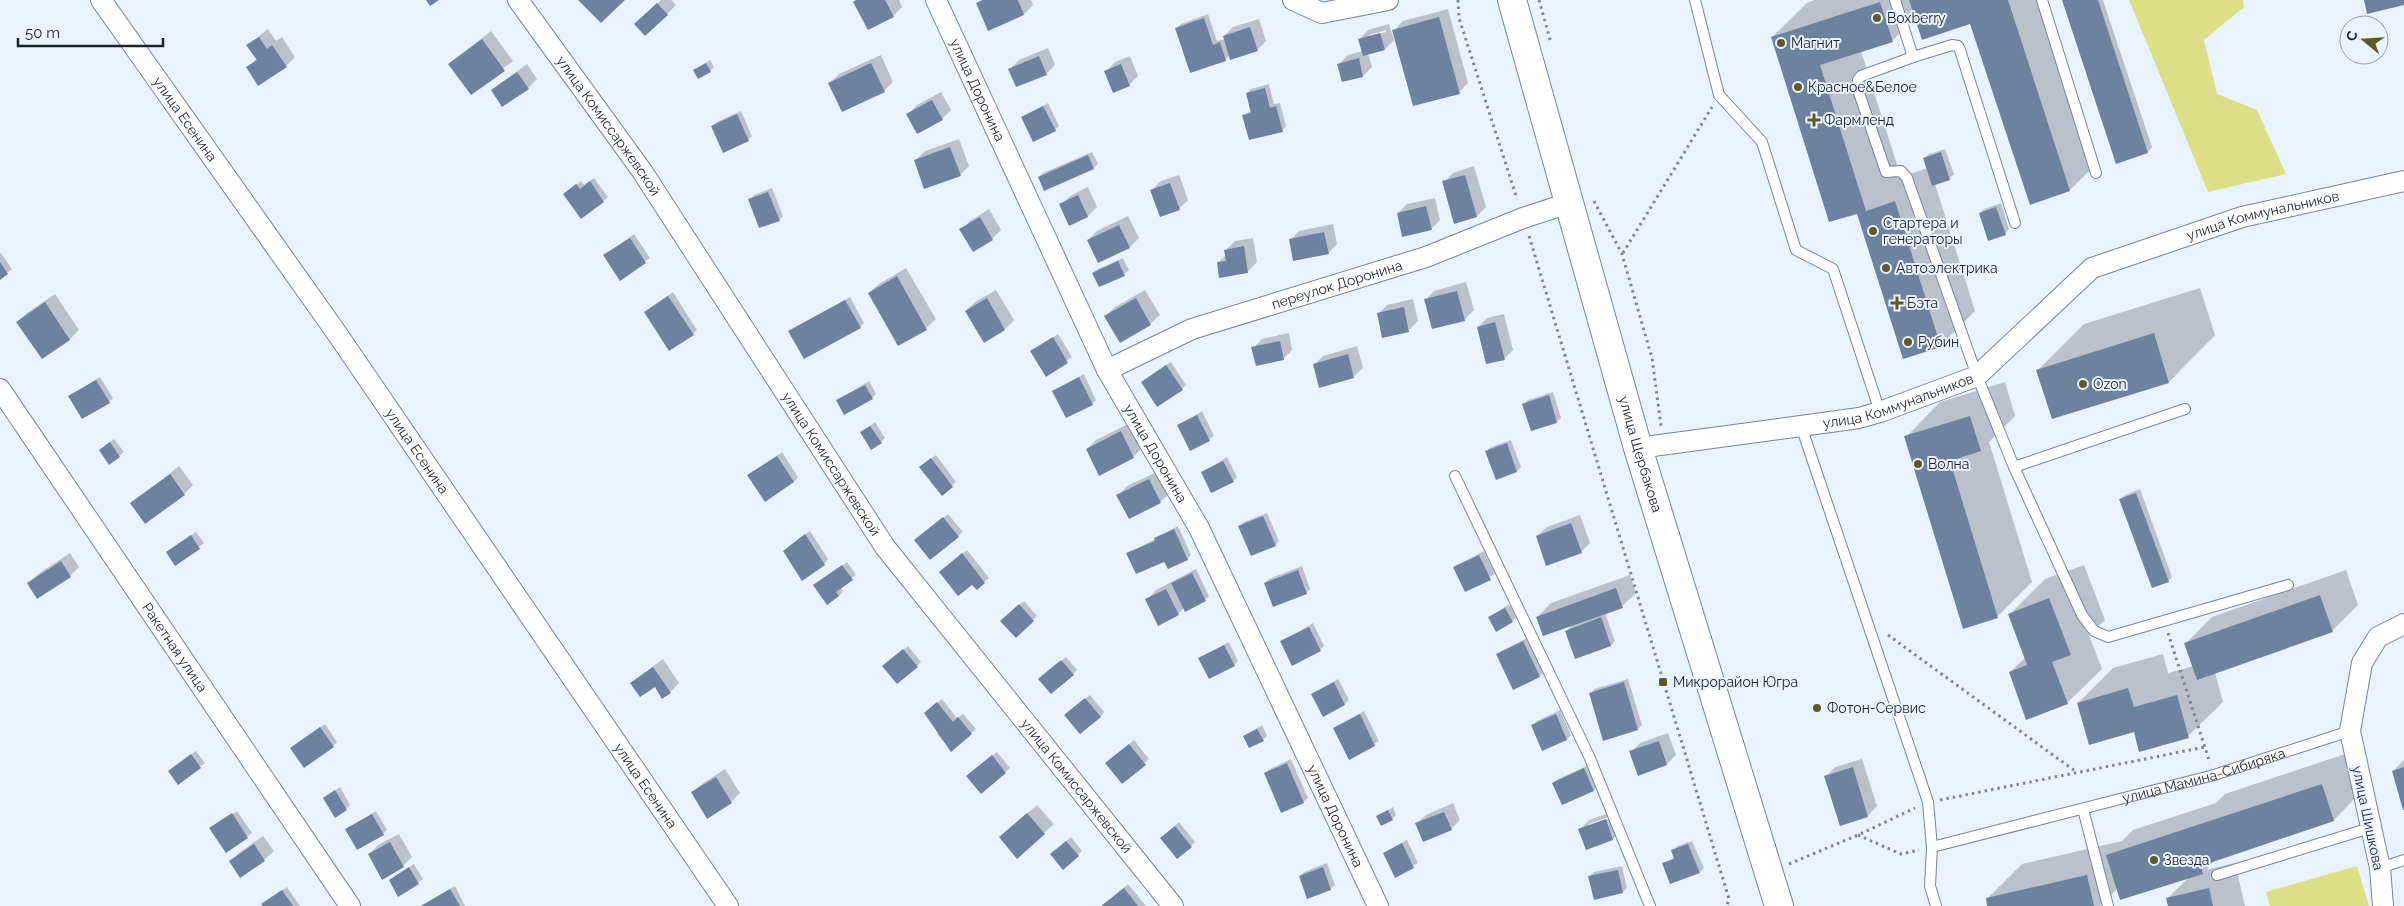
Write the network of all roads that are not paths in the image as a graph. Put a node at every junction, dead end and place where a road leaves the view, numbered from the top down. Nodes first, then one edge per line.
1 (102, 0) edge
2 (518, 0) edge
3 (936, 0) edge
4 (1293, 0) edge
5 (1388, 0) edge
6 (1512, 0) edge
7 (1695, 0) edge
8 (1895, 0) edge
9 (2042, 0) edge
10 (1913, 57) junction
11 (2096, 174) dead end
12 (2404, 182) edge
13 (1569, 203) junction
14 (2015, 223) dead end
15 (1107, 370) junction
16 (1977, 376) junction
17 (0, 389) edge
18 (2185, 409) dead end
19 (1880, 412) junction
20 (1801, 426) junction
21 (1638, 448) junction
22 (2014, 467) junction
23 (1455, 476) dead end
24 (2288, 585) dead end
25 (2404, 624) edge
26 (2350, 731) junction
27 (2083, 809) junction
28 (2370, 828) junction
29 (1932, 847) junction
30 (2404, 860) edge
31 (2380, 868) junction
32 (2217, 876) dead end
33 (350, 906) edge
34 (728, 906) edge
35 (1173, 906) edge
36 (1378, 906) edge
37 (1650, 906) edge
38 (1779, 906) edge
39 (1936, 906) edge
40 (2108, 906) edge
41 (2382, 906) edge

1 - 34 street, улица Есенина
2 - 35 street, улица Комиссаржевской
3 - 15 street, улица Доронина
4 - 5 street
6 - 13 main road, улица Щербакова
7 - 19 lane
8 - 10 lane
9 - 11 lane
10 - 14 lane
10 - 16 lane
12 - 16 street, улица Коммунальников
13 - 15 street, переулок Доронина
13 - 21 main road, улица Щербакова
15 - 36 street, улица Доронина
16 - 19 street, улица Коммунальников
16 - 22 lane
17 - 33 street, Ракетная улица
18 - 22 lane
19 - 20 street, улица Коммунальников
20 - 21 street, улица Коммунальников
20 - 29 lane
21 - 38 main road, улица Щербакова
22 - 24 lane
23 - 37 lane
25 - 26 street
26 - 27 lane, улица Мамина-Сибиряка
26 - 28 street, улица Шишкова
27 - 29 lane, улица Мамина-Сибиряка
27 - 40 lane
28 - 31 street, улица Шишкова
28 - 32 lane
29 - 39 lane
30 - 31 lane
31 - 41 street, улица Шишкова

